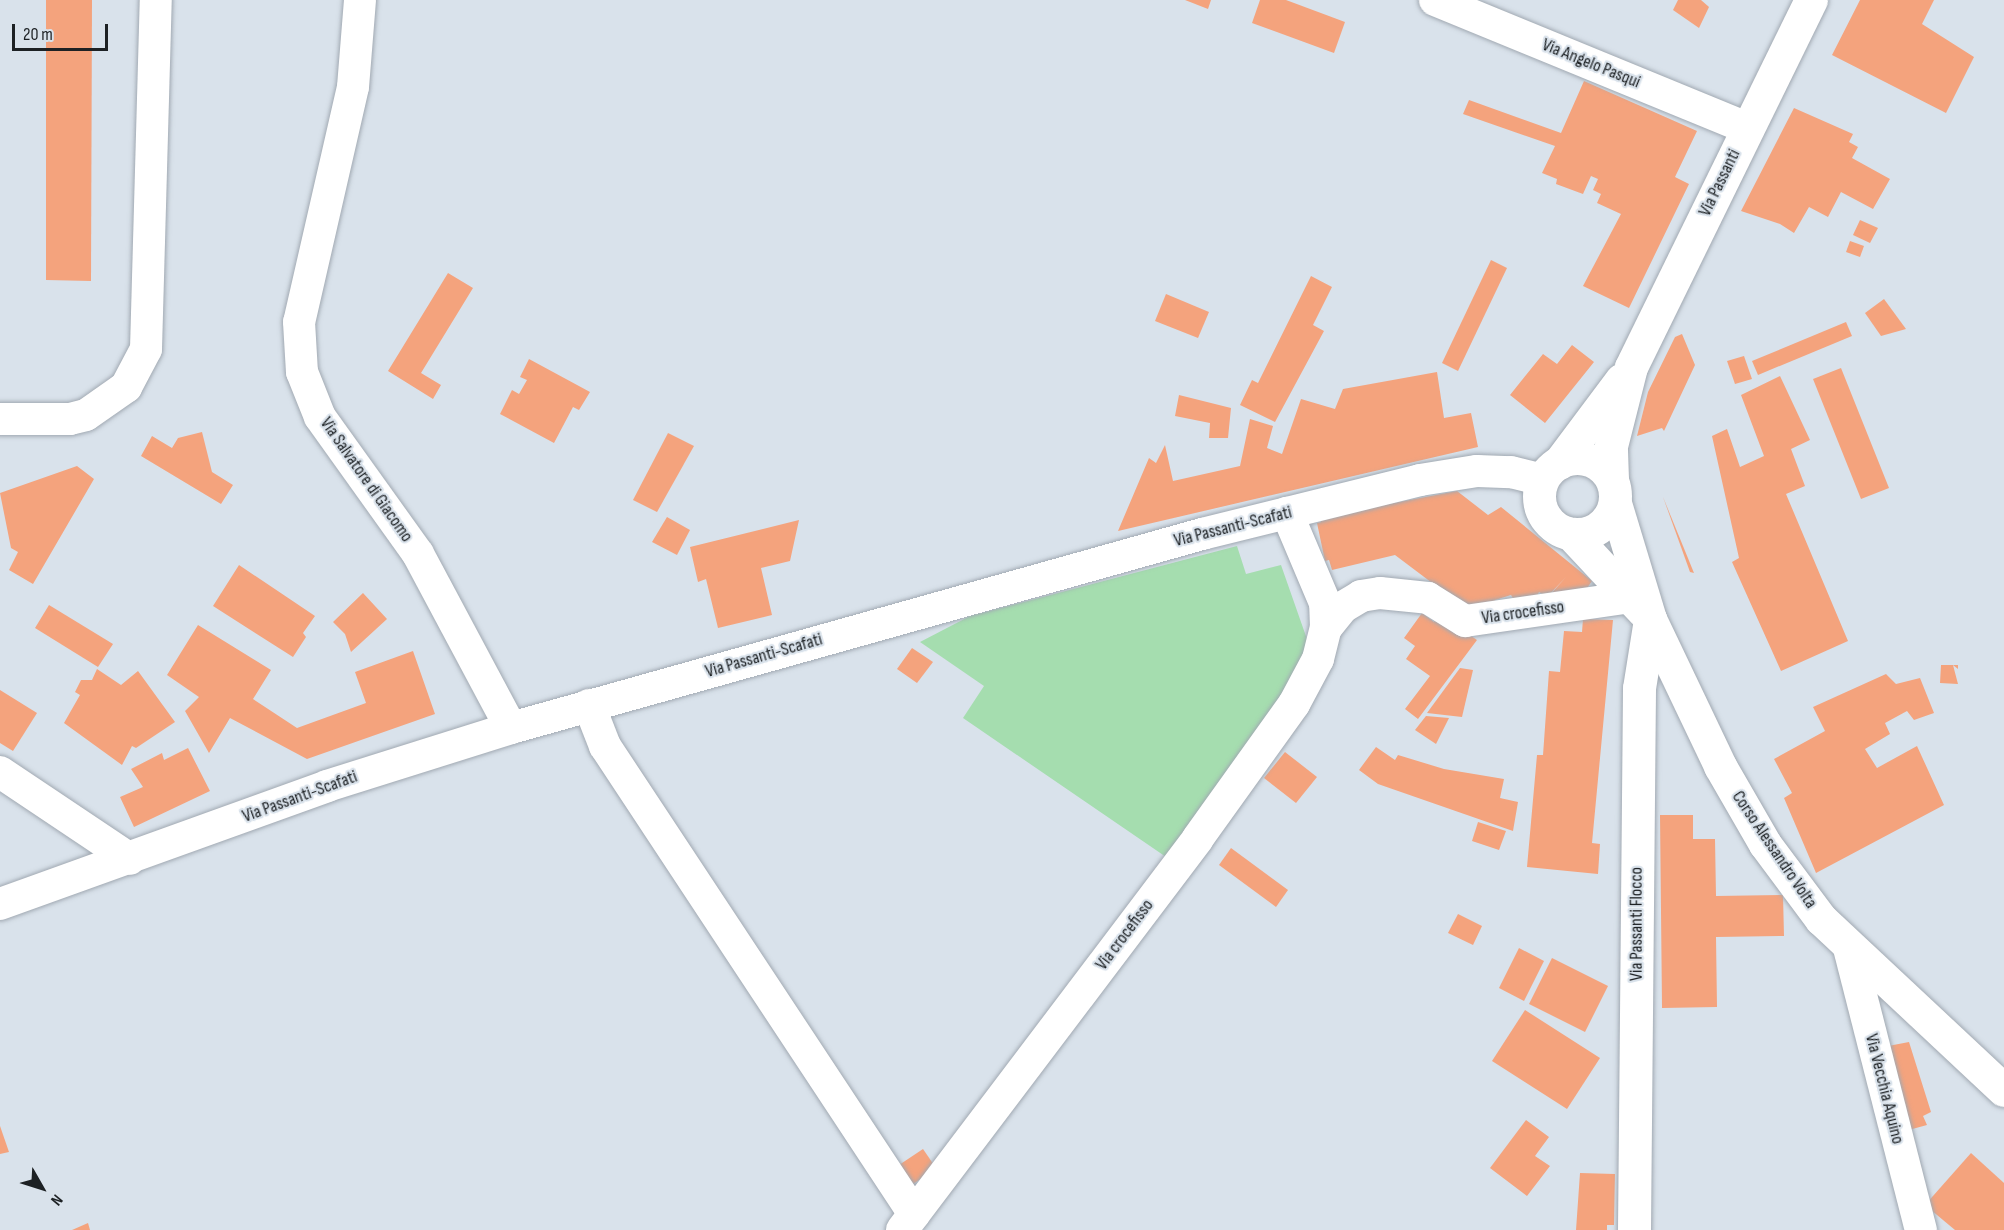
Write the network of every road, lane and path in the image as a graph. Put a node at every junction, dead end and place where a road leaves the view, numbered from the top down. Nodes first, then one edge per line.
1 (156, 0) edge
2 (360, 0) edge
3 (1435, 0) edge
4 (1811, 0) edge
5 (1747, 128) junction
6 (1631, 367) junction
7 (0, 420) edge
8 (1551, 471) junction
9 (1613, 491) junction
10 (1287, 513) junction
11 (1571, 534) junction
12 (1640, 608) junction
13 (1326, 628) junction
14 (589, 705) junction
15 (511, 728) junction
16 (0, 771) edge
17 (130, 859) junction
18 (0, 904) edge
19 (1849, 948) junction
20 (2004, 1090) edge
21 (908, 1222) edge
22 (1634, 1230) edge
23 (1921, 1230) edge

1 - 7 street
2 - 15 street, Via Salvatore di Giacomo
3 - 5 street, Via Angelo Pasqui
4 - 5 main road, Via Passanti
5 - 6 main road, Via Passanti
6 - 8 main road, Via Passanti
6 - 9 main road, Via Passanti
8 - 9 main road
8 - 10 street, Via Passanti-Scafati
8 - 11 main road
9 - 11 main road
9 - 12 main road, Via Passanti
10 - 13 street, Via crocefisso
10 - 14 street, Via Passanti-Scafati
11 - 12 main road
12 - 13 street, Via crocefisso
12 - 19 main road, Corso Alessandro Volta
12 - 22 main road, Via Passanti Flocco
13 - 21 street, Via crocefisso
14 - 15 street, Via Passanti-Scafati
14 - 21 street
15 - 17 street, Via Passanti-Scafati
16 - 17 street
17 - 18 street, Via Passanti-Scafati
19 - 20 main road, Corso Alessandro Volta
19 - 23 street, Via Vecchia Aquino

